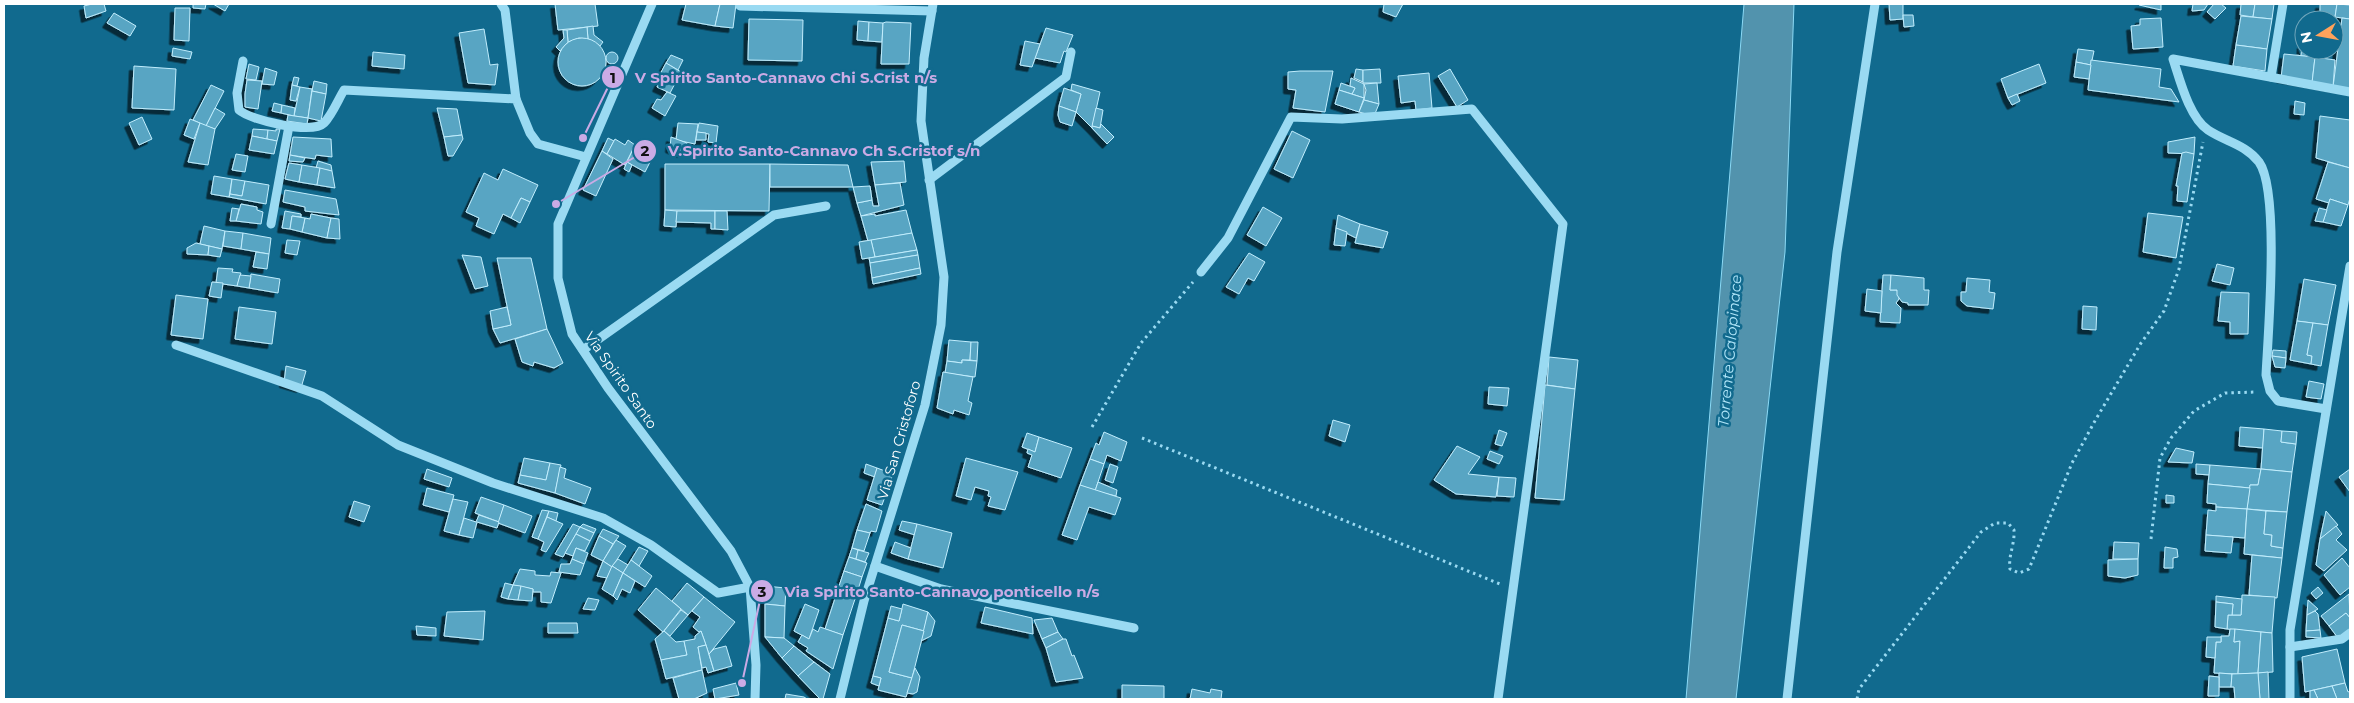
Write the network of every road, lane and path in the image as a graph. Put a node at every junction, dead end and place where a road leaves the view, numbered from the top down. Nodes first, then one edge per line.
1 (501, 4) edge
2 (652, 4) edge
3 (1875, 4) edge
4 (2283, 4) edge
5 (740, 6) dead end
6 (933, 7) edge
7 (1071, 52) dead end
8 (243, 61) dead end
9 (2270, 77) junction
10 (2350, 92) edge
11 (516, 99) junction
12 (289, 126) junction
13 (2206, 129) junction
14 (586, 156) junction
15 (930, 180) junction
16 (826, 206) dead end
17 (271, 224) dead end
18 (2350, 266) edge
19 (1201, 272) joint
20 (176, 345) dead end
21 (582, 350) junction
22 (2270, 391) junction
23 (2326, 409) junction
24 (1092, 427) dead end
25 (1142, 438) dead end
26 (2151, 539) dead end
27 (875, 566) junction
28 (750, 587) junction
29 (1513, 589) junction
30 (1134, 628) dead end
31 (2350, 633) edge
32 (2290, 647) junction
33 (755, 699) edge
34 (840, 699) edge
35 (1498, 699) edge
36 (1786, 699) edge
37 (1857, 699) edge
38 (2290, 699) edge

1 - 11 street
2 - 14 street, Via Spirito Santo
3 - 36 street
4 - 9 street
5 - 6 street
6 - 15 street, Via San Cristoforo
7 - 15 street
8 - 12 street
9 - 10 street
9 - 13 street
11 - 12 street
11 - 14 street
12 - 17 street
13 - 22 street
13 - 37 path
14 - 21 street, Via Spirito Santo
15 - 27 street, Via San Cristoforo
16 - 21 street
18 - 23 street
19 - 24 path
19 - 29 street
20 - 28 street
21 - 28 street, Via Spirito Santo
22 - 23 street
22 - 26 path
23 - 32 street
25 - 29 path
27 - 30 street
27 - 34 street, Via San Cristoforo
28 - 33 street, Via Spirito Santo
29 - 35 street
31 - 32 street
32 - 38 street

